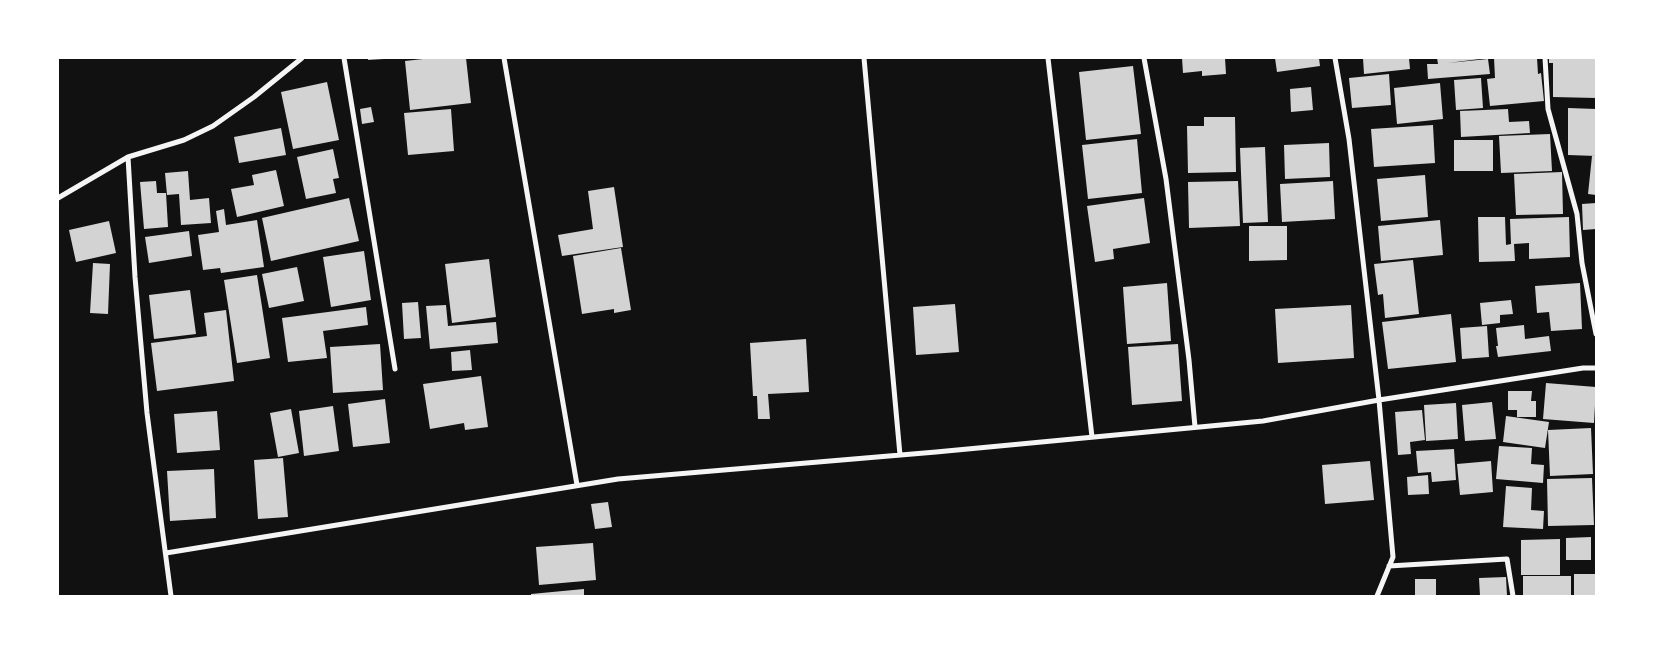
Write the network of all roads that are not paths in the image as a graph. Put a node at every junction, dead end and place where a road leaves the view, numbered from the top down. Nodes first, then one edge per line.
1 (302, 58) edge
2 (344, 58) edge
3 (504, 58) edge
4 (864, 58) edge
5 (1048, 58) edge
6 (1144, 58) edge
7 (1335, 58) edge
8 (1545, 58) edge
9 (128, 157) junction
10 (58, 198) edge
11 (1596, 334) edge
12 (1596, 368) edge
13 (395, 369) dead end
14 (1379, 400) junction
15 (1195, 427) junction
16 (1092, 437) junction
17 (900, 455) junction
18 (577, 486) junction
19 (166, 553) junction
20 (1389, 566) junction
21 (171, 596) edge
22 (1377, 596) edge
23 (1513, 596) edge

1 - 9 street
2 - 13 street
3 - 18 street
4 - 17 street
5 - 16 street
6 - 15 street
7 - 14 street
8 - 11 street
9 - 10 street
9 - 19 street
12 - 14 street
14 - 15 street
14 - 20 street
15 - 16 street
16 - 17 street
17 - 18 street
18 - 19 street
19 - 21 street
20 - 22 street
20 - 23 street

